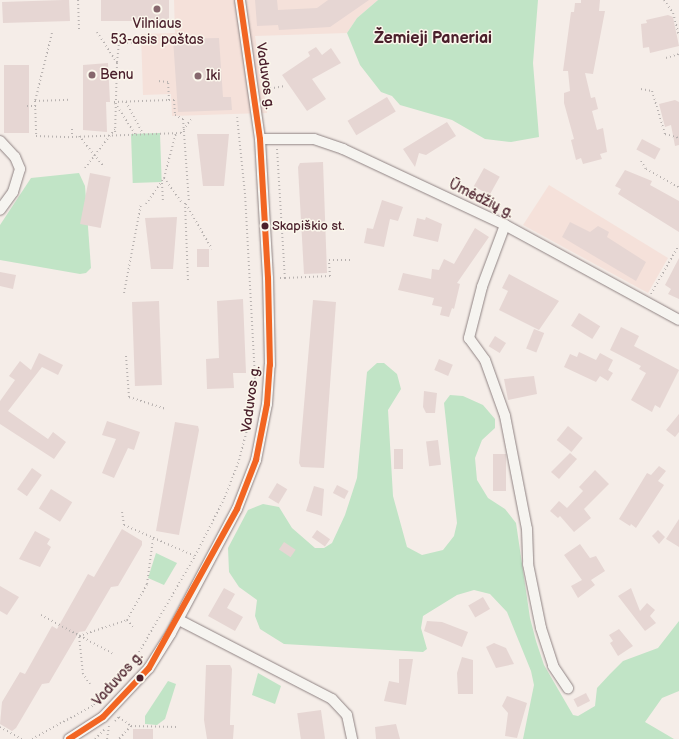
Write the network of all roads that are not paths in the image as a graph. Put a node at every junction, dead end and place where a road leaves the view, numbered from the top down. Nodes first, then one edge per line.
1 (240, 0) edge
2 (260, 139) junction
3 (0, 141) edge
4 (0, 210) edge
5 (505, 225) junction
6 (679, 320) edge
7 (179, 620) junction
8 (568, 688) dead end
9 (69, 739) edge
10 (352, 739) edge

1 - 2 street, Vaduvos g.
2 - 5 street, Ūmėdžių g.
2 - 7 street, Vaduvos g.
3 - 4 street
5 - 6 street, Ūmėdžių g.
5 - 8 street
7 - 9 street, Vaduvos g.
7 - 10 street

